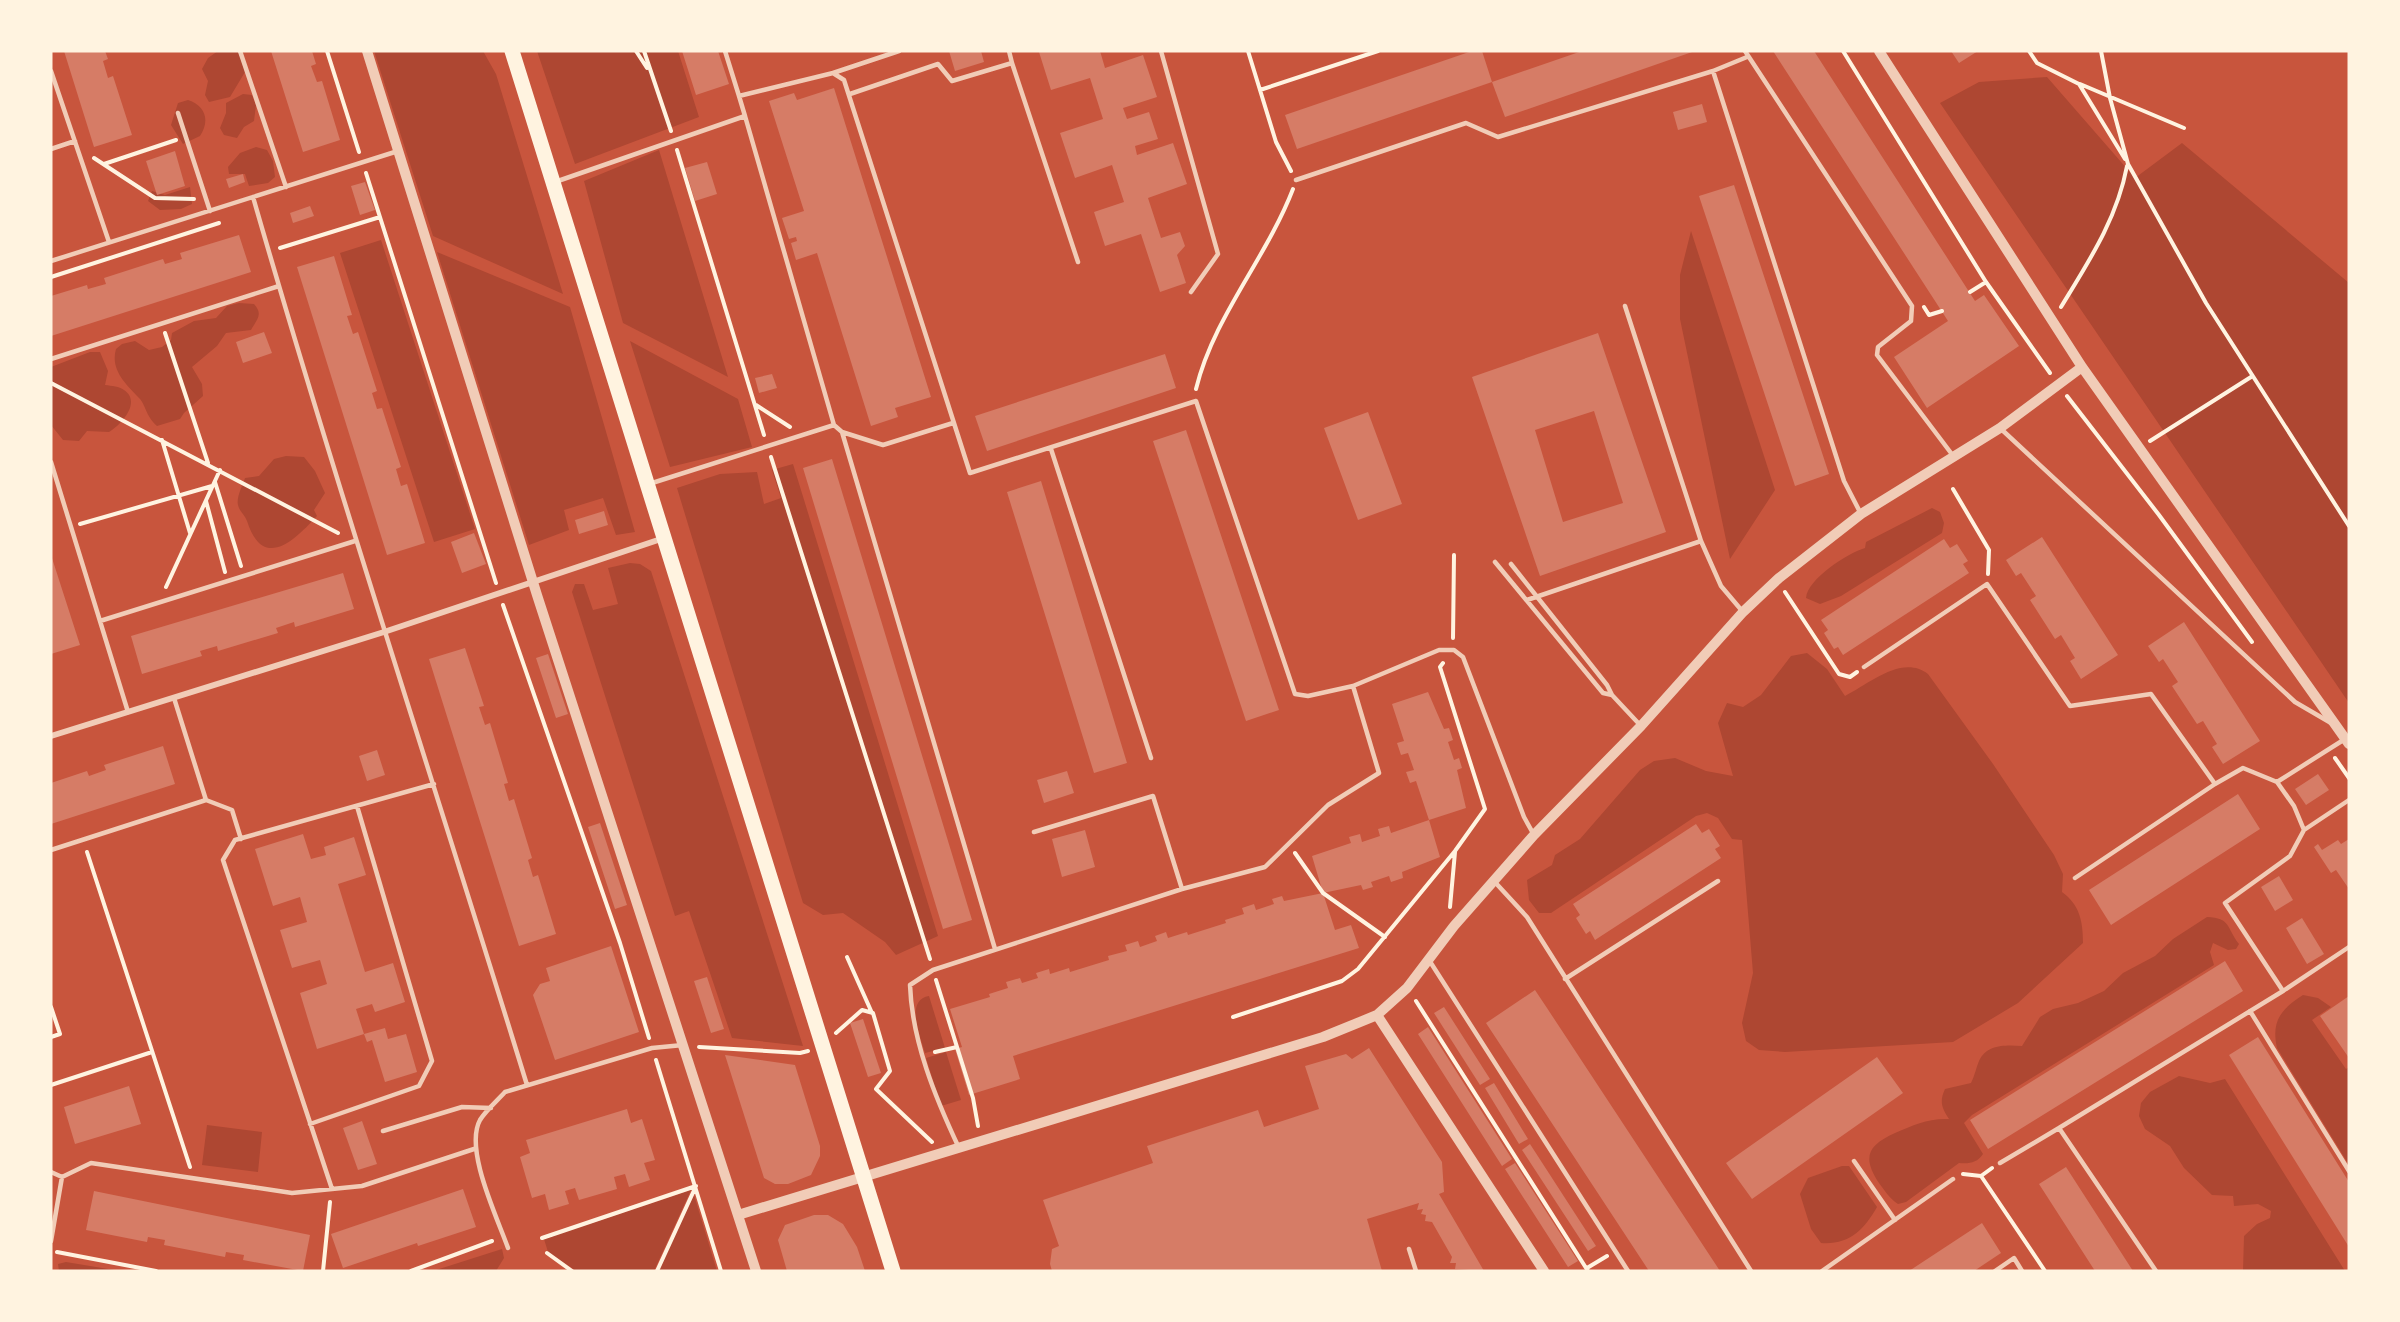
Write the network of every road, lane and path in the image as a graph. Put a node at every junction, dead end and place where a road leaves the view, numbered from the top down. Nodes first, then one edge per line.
1 (240, 51) edge
2 (327, 51) edge
3 (367, 51) edge
4 (513, 51) edge
5 (636, 51) edge
6 (644, 51) edge
7 (726, 51) edge
8 (899, 51) edge
9 (1009, 51) edge
10 (1161, 51) edge
11 (1248, 51) edge
12 (1378, 51) edge
13 (1843, 51) edge
14 (1879, 51) edge
15 (2029, 51) edge
16 (2101, 51) edge
17 (1746, 54) edge
18 (1012, 63) junction
19 (51, 71) edge
20 (1713, 71) junction
21 (833, 73) junction
22 (651, 74) junction
23 (2079, 84) junction
24 (1260, 90) junction
25 (850, 94) junction
26 (739, 96) junction
27 (2110, 98) junction
28 (178, 113) dead end
29 (745, 116) junction
30 (2184, 128) dead end
31 (186, 137) junction
32 (674, 140) junction
33 (75, 141) junction
34 (51, 149) edge
35 (398, 151) junction
36 (80, 155) junction
37 (362, 163) junction
38 (104, 164) junction
39 (2128, 164) junction
40 (1296, 180) junction
41 (553, 182) junction
42 (286, 187) junction
43 (253, 197) junction
44 (206, 202) junction
45 (210, 211) junction
46 (380, 217) junction
47 (224, 222) dead end
48 (109, 242) junction
49 (268, 252) junction
50 (51, 261) edge
51 (1078, 262) dead end
52 (51, 277) edge
53 (1986, 282) junction
54 (279, 286) junction
55 (1191, 292) dead end
56 (1970, 292) dead end
57 (1625, 306) dead end
58 (2052, 320) junction
59 (162, 324) junction
60 (51, 359) edge
61 (2082, 367) junction
62 (2251, 377) junction
63 (51, 382) edge
64 (2058, 385) junction
65 (1196, 401) junction
66 (754, 404) junction
67 (953, 423) junction
68 (834, 425) junction
69 (2000, 428) junction
70 (842, 432) junction
71 (803, 435) junction
72 (161, 439) junction
73 (768, 447) junction
74 (2139, 448) junction
75 (1051, 449) junction
76 (1954, 457) junction
77 (51, 462) edge
78 (208, 464) junction
79 (220, 470) junction
80 (215, 481) junction
81 (648, 484) junction
82 (212, 486) junction
83 (1953, 489) dead end
84 (179, 496) junction
85 (206, 501) junction
86 (1861, 514) junction
87 (70, 526) junction
88 (2349, 526) edge
89 (190, 534) dead end
90 (664, 538) junction
91 (355, 541) junction
92 (1701, 541) junction
93 (1454, 555) dead end
94 (1495, 562) dead end
95 (1511, 564) dead end
96 (244, 576) junction
97 (1779, 578) junction
98 (532, 580) junction
99 (228, 581) junction
100 (1987, 584) junction
101 (500, 593) junction
102 (1537, 599) junction
103 (1527, 600) junction
104 (160, 602) junction
105 (1743, 612) junction
106 (99, 621) junction
107 (384, 632) junction
108 (2254, 646) dead end
109 (1454, 650) junction
110 (1864, 666) joint
111 (1353, 686) junction
112 (1612, 695) junction
113 (174, 698) junction
114 (128, 712) junction
115 (1641, 726) junction
116 (2336, 726) junction
117 (51, 736) edge
118 (2347, 741) edge
119 (2330, 751) junction
120 (1151, 758) dead end
121 (2349, 778) edge
122 (2277, 782) junction
123 (434, 784) junction
124 (2215, 784) junction
125 (206, 800) junction
126 (2349, 800) edge
127 (357, 806) junction
128 (2304, 830) junction
129 (1034, 832) dead end
130 (1534, 835) junction
131 (241, 839) junction
132 (83, 840) junction
133 (1289, 845) junction
134 (51, 850) edge
135 (1455, 851) junction
136 (2075, 878) dead end
137 (1493, 880) junction
138 (1718, 881) dead end
139 (1182, 890) junction
140 (1454, 926) junction
141 (1385, 937) junction
142 (2349, 947) edge
143 (995, 949) junction
144 (847, 957) dead end
145 (1429, 959) junction
146 (933, 970) junction
147 (1565, 979) junction
148 (1407, 988) junction
149 (2283, 992) junction
150 (51, 1007) edge
151 (2250, 1011) junction
152 (873, 1013) junction
153 (1377, 1015) junction
154 (1233, 1017) dead end
155 (51, 1037) edge
156 (683, 1046) junction
157 (823, 1046) junction
158 (957, 1047) junction
159 (652, 1048) junction
160 (152, 1052) junction
161 (924, 1055) junction
162 (51, 1085) edge
163 (527, 1085) junction
164 (490, 1108) junction
165 (310, 1124) junction
166 (2059, 1128) junction
167 (383, 1131) dead end
168 (980, 1142) junction
169 (958, 1148) junction
170 (474, 1149) junction
171 (943, 1153) junction
172 (1854, 1161) dead end
173 (2000, 1163) dead end
174 (2349, 1171) edge
175 (51, 1172) edge
176 (1981, 1176) dead end
177 (62, 1177) junction
178 (864, 1177) junction
179 (194, 1178) junction
180 (1953, 1179) dead end
181 (696, 1186) junction
182 (332, 1189) junction
183 (738, 1215) junction
184 (1895, 1220) junction
185 (504, 1237) junction
186 (542, 1238) dead end
187 (51, 1240) edge
188 (508, 1248) dead end
189 (1409, 1249) dead end
190 (51, 1251) edge
191 (1615, 1251) junction
192 (547, 1253) dead end
193 (1587, 1269) edge
194 (156, 1271) edge
195 (323, 1271) edge
196 (411, 1271) edge
197 (572, 1271) edge
198 (657, 1271) edge
199 (721, 1271) edge
200 (756, 1271) edge
201 (893, 1271) edge
202 (1416, 1271) edge
203 (1544, 1271) edge
204 (1628, 1271) edge
205 (1751, 1271) edge
206 (1822, 1271) edge
207 (1995, 1271) edge
208 (2022, 1271) edge
209 (2045, 1271) edge
210 (2156, 1271) edge

1 - 42 lane
2 - 37 path
3 - 35 street
4 - 41 main road
5 - 22 path
6 - 22 path
7 - 26 lane
8 - 21 lane
9 - 18 lane
10 - 55 lane
11 - 24 path
12 - 24 path
13 - 53 path
14 - 58 street
15 - 23 path
16 - 27 path
17 - 20 lane
17 - 76 lane
18 - 25 lane
18 - 51 lane
19 - 33 lane
20 - 40 lane
20 - 86 lane
21 - 25 lane
21 - 26 lane
22 - 32 path
23 - 27 path
23 - 39 path
24 - 40 path
25 - 67 lane
26 - 29 lane
27 - 30 path
27 - 39 path
28 - 31 lane
29 - 32 lane
29 - 68 lane
31 - 38 path
31 - 44 lane
32 - 41 lane
32 - 66 path
33 - 34 lane
33 - 36 lane
35 - 37 lane
35 - 98 street
36 - 38 path
36 - 48 lane
37 - 42 lane
37 - 46 path
38 - 44 path
39 - 58 path
39 - 62 path
40 - 65 path
41 - 81 main road
42 - 43 lane
43 - 45 lane
43 - 49 lane
44 - 45 lane
45 - 48 lane
46 - 49 path
46 - 101 path
47 - 52 path
48 - 50 lane
49 - 54 lane
53 - 56 path
53 - 64 path
54 - 59 lane
54 - 91 lane
57 - 92 lane
58 - 61 street
59 - 60 lane
59 - 78 path
61 - 64 street
61 - 74 street
62 - 74 path
62 - 88 path
63 - 72 path
64 - 69 street
64 - 108 path
65 - 75 lane
65 - 111 lane
66 - 71 path
66 - 73 path
67 - 70 lane
67 - 75 lane
68 - 70 lane
68 - 71 lane
69 - 76 street
69 - 116 lane
70 - 143 lane
71 - 73 lane
72 - 78 path
72 - 84 path
73 - 81 lane
73 - 146 path
74 - 116 street
75 - 120 lane
76 - 86 street
77 - 87 lane
78 - 79 path
79 - 80 path
79 - 91 path
80 - 82 path
80 - 96 path
81 - 90 main road
82 - 84 path
82 - 85 path
83 - 100 path
84 - 87 path
84 - 89 path
85 - 99 path
85 - 104 path
86 - 97 street
87 - 106 lane
90 - 98 street
90 - 157 main road
91 - 96 lane
91 - 107 lane
92 - 102 lane
92 - 105 lane
93 - 109 path
94 - 103 lane
95 - 102 lane
96 - 99 lane
97 - 105 street
97 - 110 path
98 - 101 street
98 - 156 street
99 - 104 lane
100 - 110 lane
100 - 124 lane
101 - 107 street
101 - 159 path
102 - 103 lane
102 - 112 lane
103 - 112 lane
104 - 106 lane
105 - 115 street
106 - 114 lane
107 - 113 street
107 - 123 lane
109 - 111 lane
109 - 130 lane
109 - 135 path
111 - 133 lane
112 - 115 lane
113 - 114 street
113 - 125 lane
114 - 117 street
115 - 130 street
116 - 118 street
118 - 119 lane
119 - 121 path
119 - 122 lane
122 - 124 lane
122 - 128 lane
123 - 127 lane
123 - 163 lane
124 - 136 lane
125 - 131 lane
125 - 132 lane
126 - 128 lane
127 - 131 lane
127 - 165 lane
128 - 149 lane
129 - 139 lane
130 - 137 street
131 - 165 lane
132 - 134 lane
132 - 160 path
133 - 139 lane
133 - 141 path
135 - 140 path
135 - 141 path
137 - 140 street
137 - 147 lane
138 - 147 lane
139 - 143 lane
140 - 145 street
141 - 154 path
142 - 149 lane
143 - 146 lane
144 - 152 path
145 - 148 street
145 - 191 lane
146 - 158 path
146 - 161 lane
147 - 205 lane
148 - 153 street
148 - 193 path
149 - 151 lane
150 - 155 path
151 - 166 lane
151 - 174 lane
152 - 157 path
152 - 171 path
153 - 168 street
153 - 203 street
156 - 157 path
156 - 159 lane
156 - 183 street
157 - 178 main road
158 - 161 path
158 - 168 path
159 - 163 lane
159 - 181 path
160 - 162 path
160 - 179 path
161 - 169 lane
163 - 164 lane
164 - 167 lane
164 - 170 lane
165 - 182 lane
166 - 173 lane
166 - 210 lane
168 - 169 street
169 - 171 street
170 - 182 lane
170 - 185 lane
171 - 178 street
172 - 184 lane
175 - 177 lane
176 - 209 path
177 - 179 lane
177 - 187 lane
178 - 183 street
178 - 201 main road
179 - 182 lane
180 - 184 lane
181 - 186 path
181 - 198 path
181 - 199 path
182 - 195 path
183 - 200 street
184 - 206 lane
185 - 188 lane
185 - 196 path
189 - 202 lane
190 - 194 path
191 - 193 path
191 - 204 lane
192 - 197 path
207 - 208 lane

